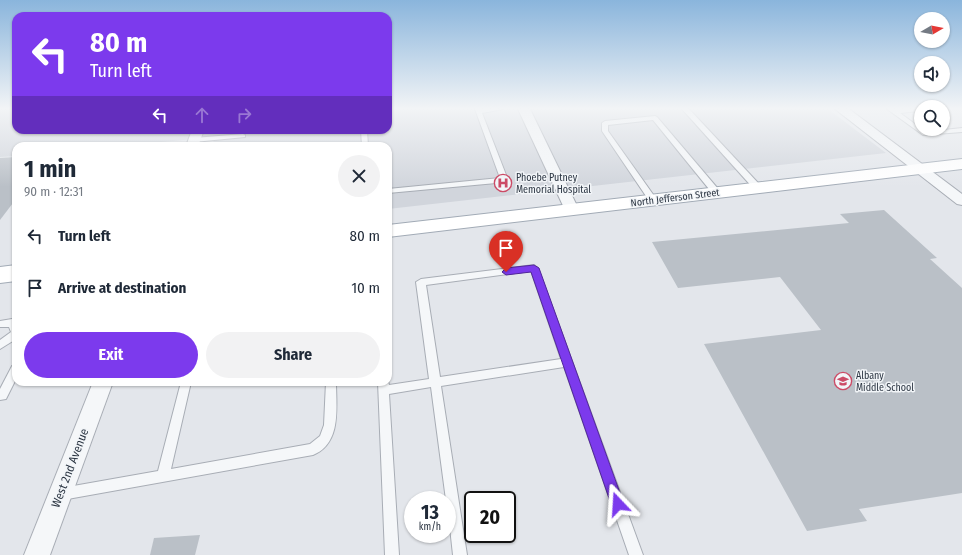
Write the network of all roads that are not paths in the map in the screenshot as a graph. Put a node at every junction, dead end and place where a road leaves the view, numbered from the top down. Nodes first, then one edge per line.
1 (228, 135) edge
2 (488, 135) edge
3 (536, 135) edge
4 (608, 135) edge
5 (669, 135) edge
6 (709, 135) edge
7 (875, 135) edge
8 (195, 139) edge
9 (962, 164) edge
10 (919, 168) junction
11 (757, 187) junction
12 (392, 190) edge
13 (716, 192) junction
14 (653, 200) junction
15 (962, 201) edge
16 (572, 210) junction
17 (392, 231) edge
18 (12, 274) edge
19 (0, 275) edge
20 (12, 323) edge
21 (3, 324) dead end
22 (12, 334) edge
23 (0, 336) edge
24 (12, 336) edge
25 (0, 345) edge
26 (568, 362) junction
27 (12, 377) edge
28 (436, 383) junction
29 (392, 385) edge
30 (101, 386) edge
31 (185, 386) edge
32 (331, 386) edge
33 (383, 386) edge
34 (2, 396) dead end
35 (163, 476) junction
36 (60, 494) junction
37 (38, 555) edge
38 (392, 555) edge
39 (460, 555) edge
40 (636, 555) edge

1 - 8 lane
2 - 12 lane
3 - 16 street
4 - 14 lane
5 - 13 lane
6 - 11 lane
7 - 10 street
9 - 10 main road, North Jefferson Street
10 - 11 main road, North Jefferson Street
10 - 15 street
11 - 13 main road, North Jefferson Street
13 - 14 main road, North Jefferson Street
14 - 16 main road, North Jefferson Street
16 - 17 main road, North Jefferson Street
18 - 19 main road
20 - 21 lane
22 - 23 lane
24 - 25 lane
26 - 28 lane
26 - 28 lane
26 - 40 lane
27 - 34 lane
28 - 29 lane
28 - 39 lane
30 - 36 street, West 2nd Avenue
31 - 35 lane
32 - 35 lane
33 - 38 lane
35 - 36 lane
36 - 37 street, West 2nd Avenue

